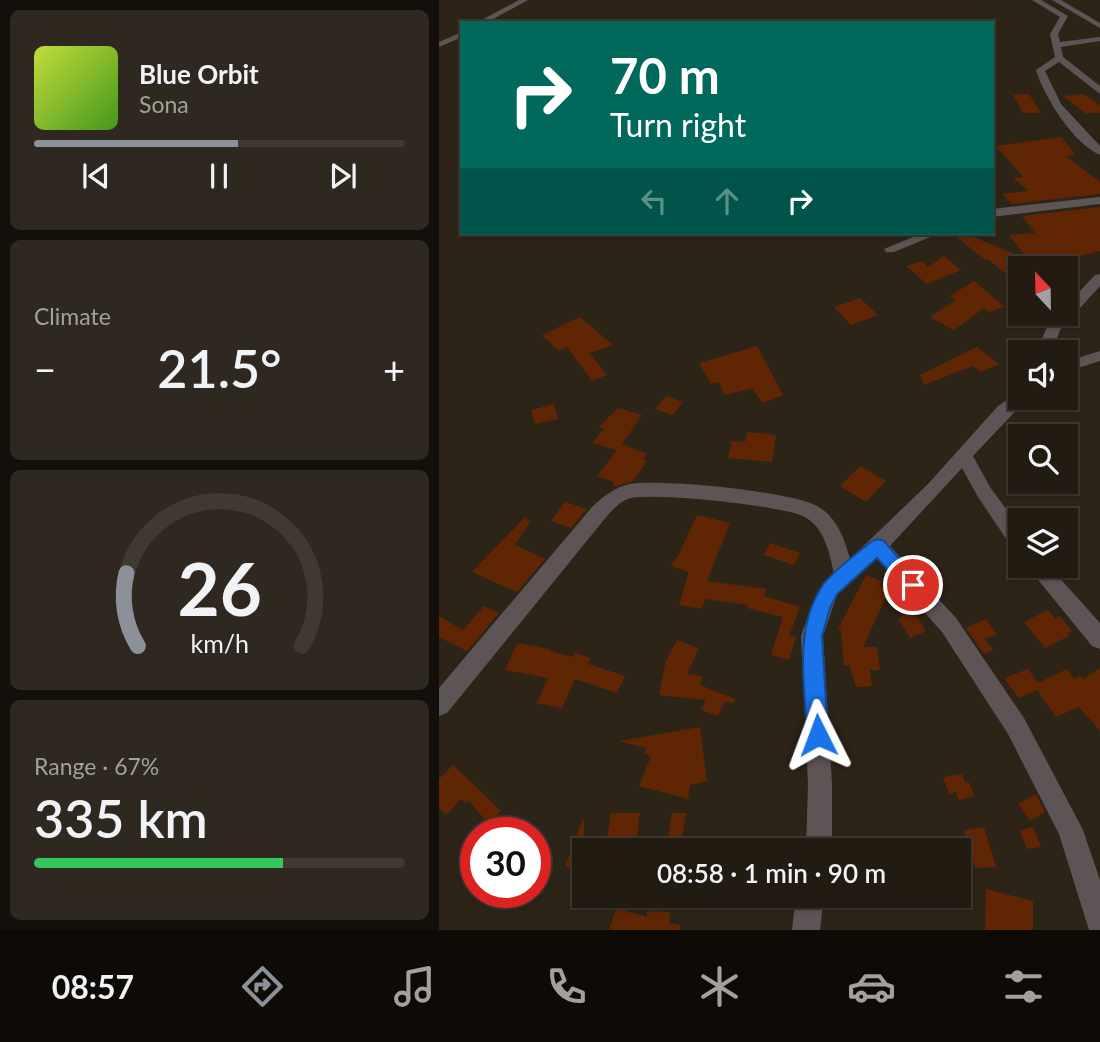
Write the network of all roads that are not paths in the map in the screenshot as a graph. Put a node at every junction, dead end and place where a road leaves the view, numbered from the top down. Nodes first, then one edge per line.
1 (524, 0) edge
2 (1036, 0) edge
3 (1057, 0) edge
4 (1057, 11) junction
5 (484, 21) edge
6 (1100, 26) edge
7 (460, 35) edge
8 (1100, 39) edge
9 (439, 45) edge
10 (1058, 45) junction
11 (1059, 58) junction
12 (1100, 73) edge
13 (1081, 76) junction
14 (1100, 91) edge
15 (1100, 152) edge
16 (1100, 201) edge
17 (994, 213) edge
18 (928, 235) edge
19 (890, 249) dead end
20 (1100, 278) edge
21 (1049, 340) edge
22 (1100, 356) edge
23 (1078, 363) edge
24 (1008, 406) edge
25 (965, 457) junction
26 (1008, 527) edge
27 (878, 546) junction
28 (844, 575) junction
29 (1047, 578) edge
30 (1100, 639) edge
31 (439, 705) edge
32 (819, 838) edge
33 (809, 908) edge
34 (1100, 922) edge
35 (806, 930) edge

1 - 5 street
2 - 4 street
3 - 4 street
3 - 6 street
4 - 10 street
7 - 9 street
8 - 10 street
10 - 11 street
11 - 13 street
11 - 15 street
12 - 13 street
13 - 14 street
16 - 17 street
18 - 19 street
20 - 21 street
22 - 23 street
24 - 25 street
25 - 26 street
25 - 27 street
27 - 28 street
27 - 34 street
28 - 31 street
28 - 32 street
29 - 30 street
33 - 35 street

